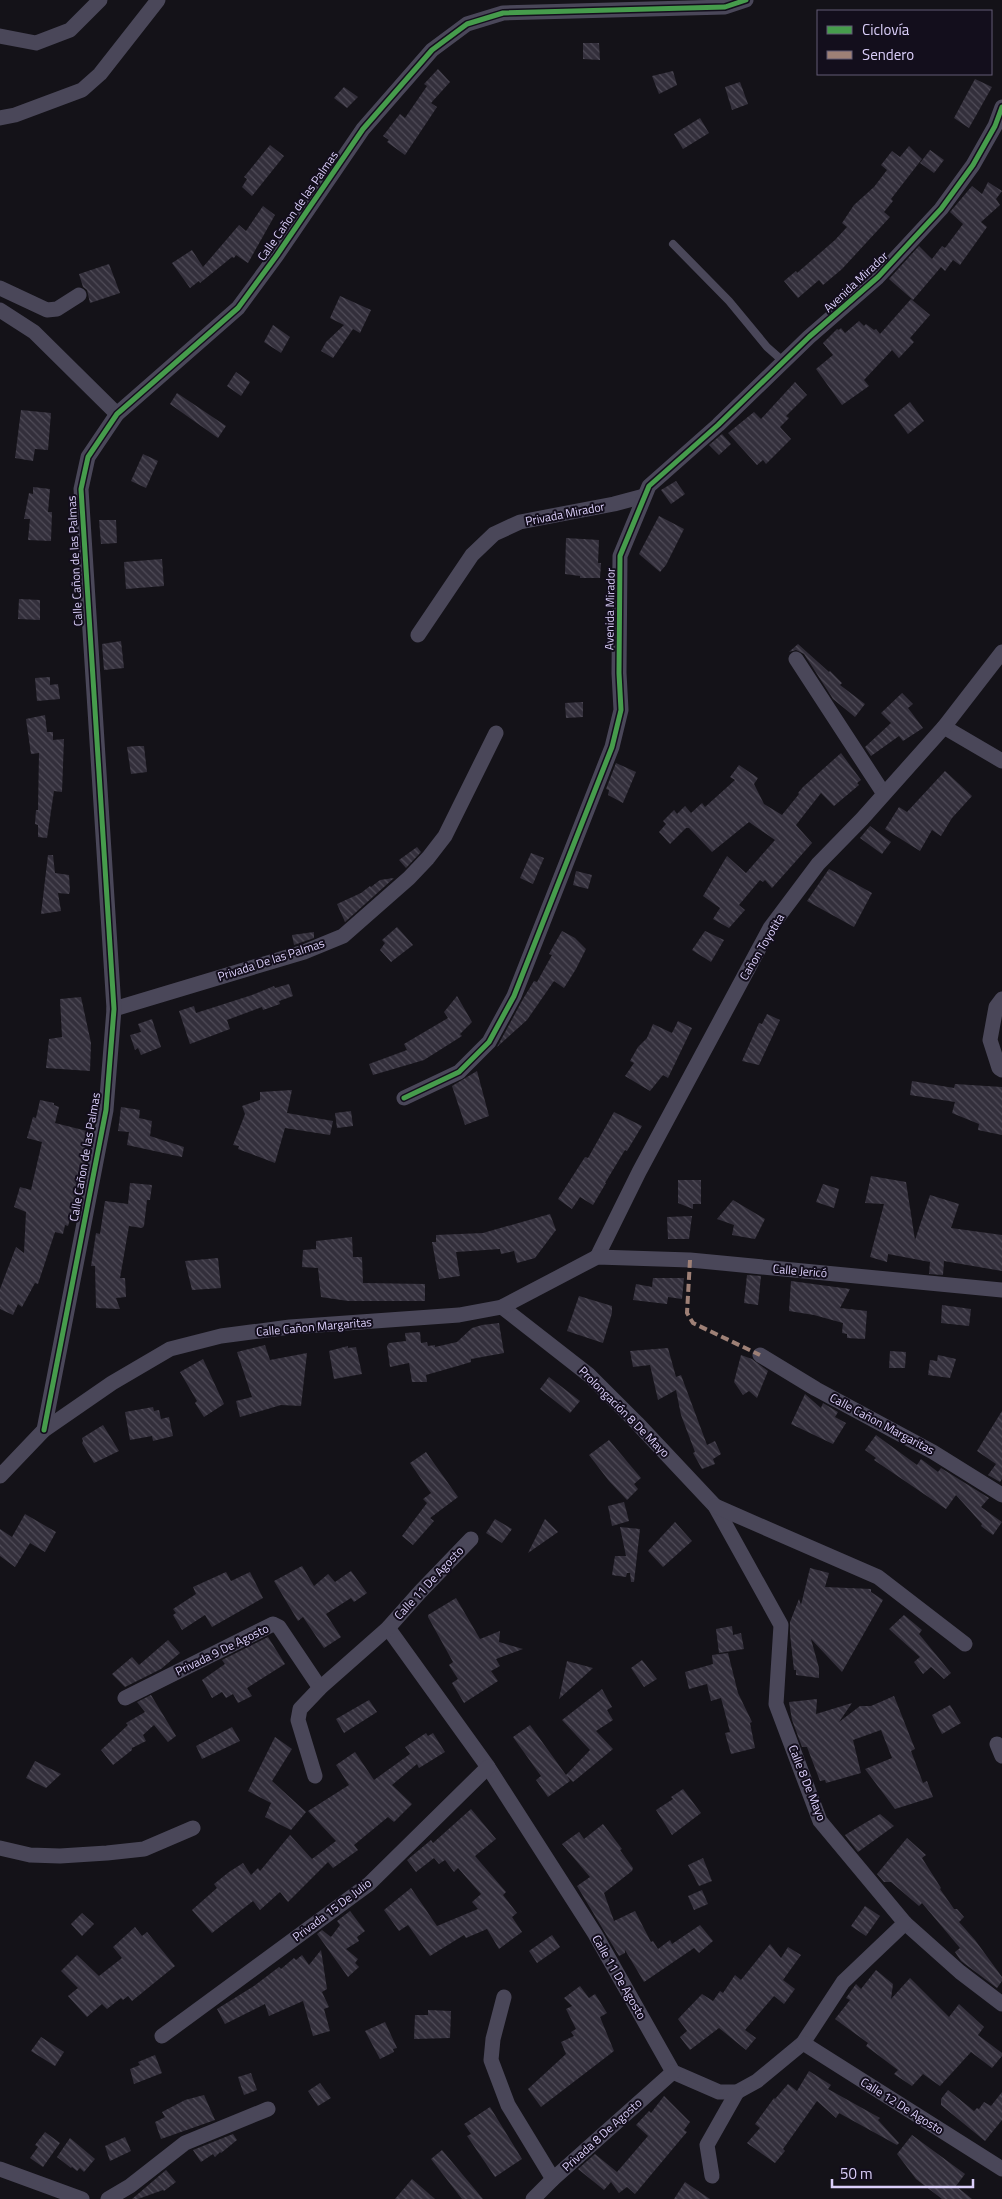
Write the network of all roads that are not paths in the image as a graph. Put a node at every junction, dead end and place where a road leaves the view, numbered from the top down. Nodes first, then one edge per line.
1 (100, 0) edge
2 (158, 0) edge
3 (746, 0) edge
4 (0, 36) edge
5 (1002, 107) edge
6 (0, 118) edge
7 (673, 244) dead end
8 (0, 288) edge
9 (79, 295) dead end
10 (0, 310) edge
11 (784, 362) junction
12 (116, 414) junction
13 (644, 496) junction
14 (418, 635) dead end
15 (1002, 652) edge
16 (796, 659) dead end
17 (944, 727) junction
18 (496, 733) dead end
19 (1002, 761) edge
20 (884, 794) junction
21 (1002, 999) edge
22 (114, 1009) junction
23 (1002, 1070) edge
24 (404, 1098) dead end
25 (597, 1257) junction
26 (1002, 1290) edge
27 (502, 1307) junction
28 (760, 1355) dead end
29 (44, 1430) junction
30 (0, 1476) edge
31 (1002, 1495) edge
32 (715, 1506) junction
33 (471, 1539) dead end
34 (388, 1628) junction
35 (965, 1644) dead end
36 (320, 1688) junction
37 (125, 1698) dead end
38 (488, 1767) junction
39 (315, 1776) dead end
40 (193, 1828) dead end
41 (0, 1848) edge
42 (905, 1923) junction
43 (504, 1997) dead end
44 (1002, 2004) edge
45 (162, 2036) dead end
46 (803, 2043) junction
47 (673, 2072) junction
48 (737, 2092) junction
49 (268, 2109) dead end
50 (0, 2170) edge
51 (1002, 2170) edge
52 (712, 2176) dead end
53 (553, 2179) junction
54 (82, 2199) edge
55 (108, 2199) edge
56 (533, 2199) edge

1 - 4 street
2 - 6 street
3 - 12 street, Calle Cañon de las Palmas
5 - 11 street, Avenida Mirador
7 - 11 lane
8 - 9 street
10 - 12 street
11 - 13 street, Avenida Mirador
12 - 22 street, Calle Cañon de las Palmas
13 - 14 street, Privada Mirador
13 - 24 street, Avenida Mirador
15 - 17 street, Cañon Toyotita
16 - 20 street
17 - 19 street
17 - 20 street, Cañon Toyotita
18 - 22 street, Privada De las Palmas
20 - 25 street, Cañon Toyotita
21 - 23 street
22 - 29 street, Calle Cañon de las Palmas
25 - 26 street, Calle Jericó
25 - 27 street, Calle Cañon Margaritas
27 - 29 street, Calle Cañon Margaritas
27 - 32 street, Prolongación 8 De Mayo
28 - 31 street, Calle Cañon Margaritas
29 - 30 street, Calle Cañon Margaritas
32 - 35 street
32 - 42 street, Calle 8 De Mayo
33 - 34 street, Calle 11 De Agosto
34 - 36 street, Calle 11 De Agosto
34 - 38 street, Calle 11 De Agosto
36 - 37 street, Privada 9 De Agosto
36 - 39 street, Calle 11 De Agosto
38 - 45 street, Privada 15 De Julio
38 - 47 street, Calle 11 De Agosto
40 - 41 street
42 - 44 street, Calle 8 De Mayo
42 - 46 street
43 - 53 street
46 - 48 street
46 - 51 street, Calle 12 De Agosto
47 - 48 street
47 - 53 street, Privada 8 De Agosto
48 - 52 street
49 - 55 street
50 - 54 street
53 - 56 street, Privada 8 De Agosto

